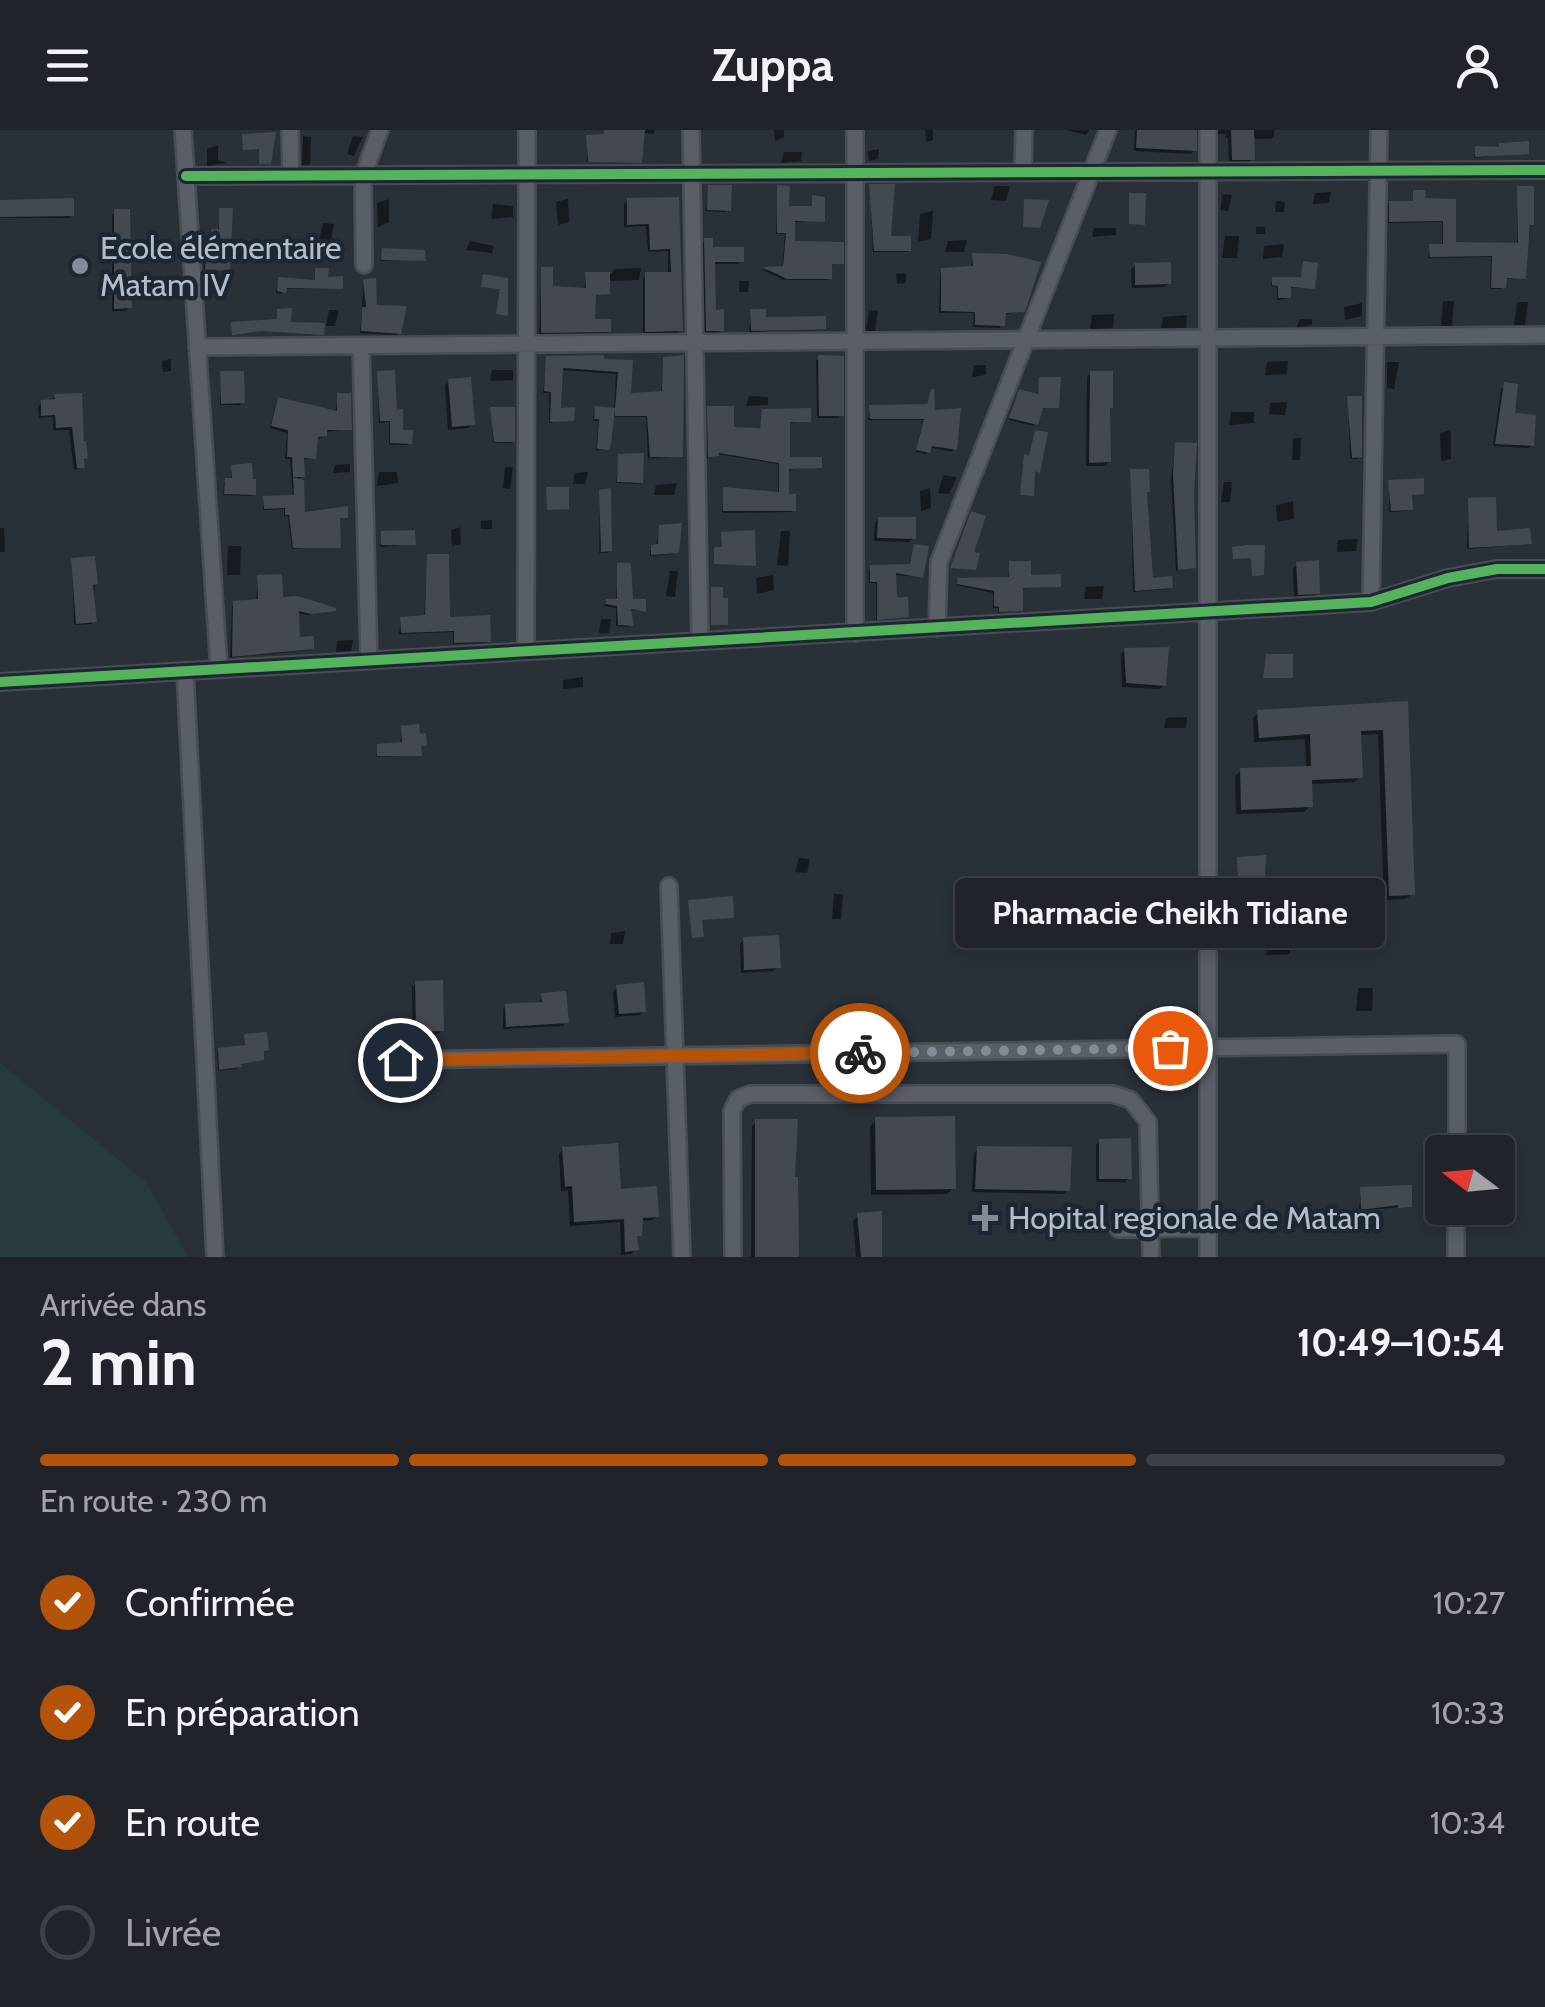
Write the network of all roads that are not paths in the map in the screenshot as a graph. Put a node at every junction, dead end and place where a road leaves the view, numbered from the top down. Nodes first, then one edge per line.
1 (183, 130) edge
2 (290, 130) edge
3 (380, 130) edge
4 (527, 130) edge
5 (691, 130) edge
6 (856, 130) edge
7 (1024, 130) edge
8 (1108, 130) edge
9 (1208, 130) edge
10 (1379, 130) edge
11 (1379, 170) junction
12 (1545, 170) edge
13 (1023, 172) junction
14 (1092, 172) junction
15 (1207, 172) junction
16 (856, 173) junction
17 (692, 174) junction
18 (528, 175) junction
19 (186, 176) junction
20 (291, 176) junction
21 (363, 176) junction
22 (364, 265) dead end
23 (1545, 335) edge
24 (1378, 337) junction
25 (1208, 338) junction
26 (1025, 340) junction
27 (855, 342) junction
28 (694, 343) junction
29 (527, 344) junction
30 (362, 346) junction
31 (197, 348) junction
32 (1545, 569) edge
33 (1371, 602) junction
34 (1208, 613) junction
35 (937, 628) junction
36 (855, 632) junction
37 (700, 641) junction
38 (526, 651) junction
39 (369, 660) junction
40 (219, 669) junction
41 (185, 671) junction
42 (0, 682) edge
43 (668, 886) dead end
44 (1208, 1048) junction
45 (675, 1056) junction
46 (400, 1060) dead end
47 (1456, 1135) edge
48 (1456, 1225) edge
49 (1208, 1228) junction
50 (1118, 1229) dead end
51 (1151, 1229) junction
52 (215, 1257) edge
53 (682, 1257) edge
54 (733, 1257) edge
55 (1151, 1257) edge
56 (1208, 1257) edge
57 (1456, 1257) edge

1 - 19 street
2 - 20 street
3 - 21 street
4 - 18 street
5 - 17 street
6 - 16 street
7 - 13 street
8 - 14 street
9 - 15 street
10 - 11 street
11 - 12 street
11 - 15 street
11 - 24 street
13 - 14 street
13 - 16 street
14 - 15 street
14 - 26 street
15 - 25 street
16 - 17 street
16 - 27 street
17 - 18 street
17 - 28 street
18 - 21 street
18 - 29 street
19 - 20 street
19 - 31 street
20 - 21 street
21 - 22 street
23 - 24 street
24 - 25 street
24 - 33 street
25 - 26 street
25 - 34 street
26 - 27 street
26 - 35 street
27 - 28 street
27 - 36 street
28 - 29 street
28 - 37 street
29 - 30 street
29 - 38 street
30 - 31 street
30 - 39 street
31 - 40 street
32 - 33 street
33 - 34 street
34 - 35 street
34 - 44 street
35 - 36 street
36 - 37 street
37 - 38 street
38 - 39 street
39 - 40 street
40 - 41 street
41 - 42 street
41 - 52 street
43 - 45 street
44 - 45 street
44 - 47 street
44 - 49 street
45 - 46 street
45 - 53 street
48 - 57 street
49 - 51 street
49 - 56 street
50 - 51 street
51 - 54 street
51 - 55 street

